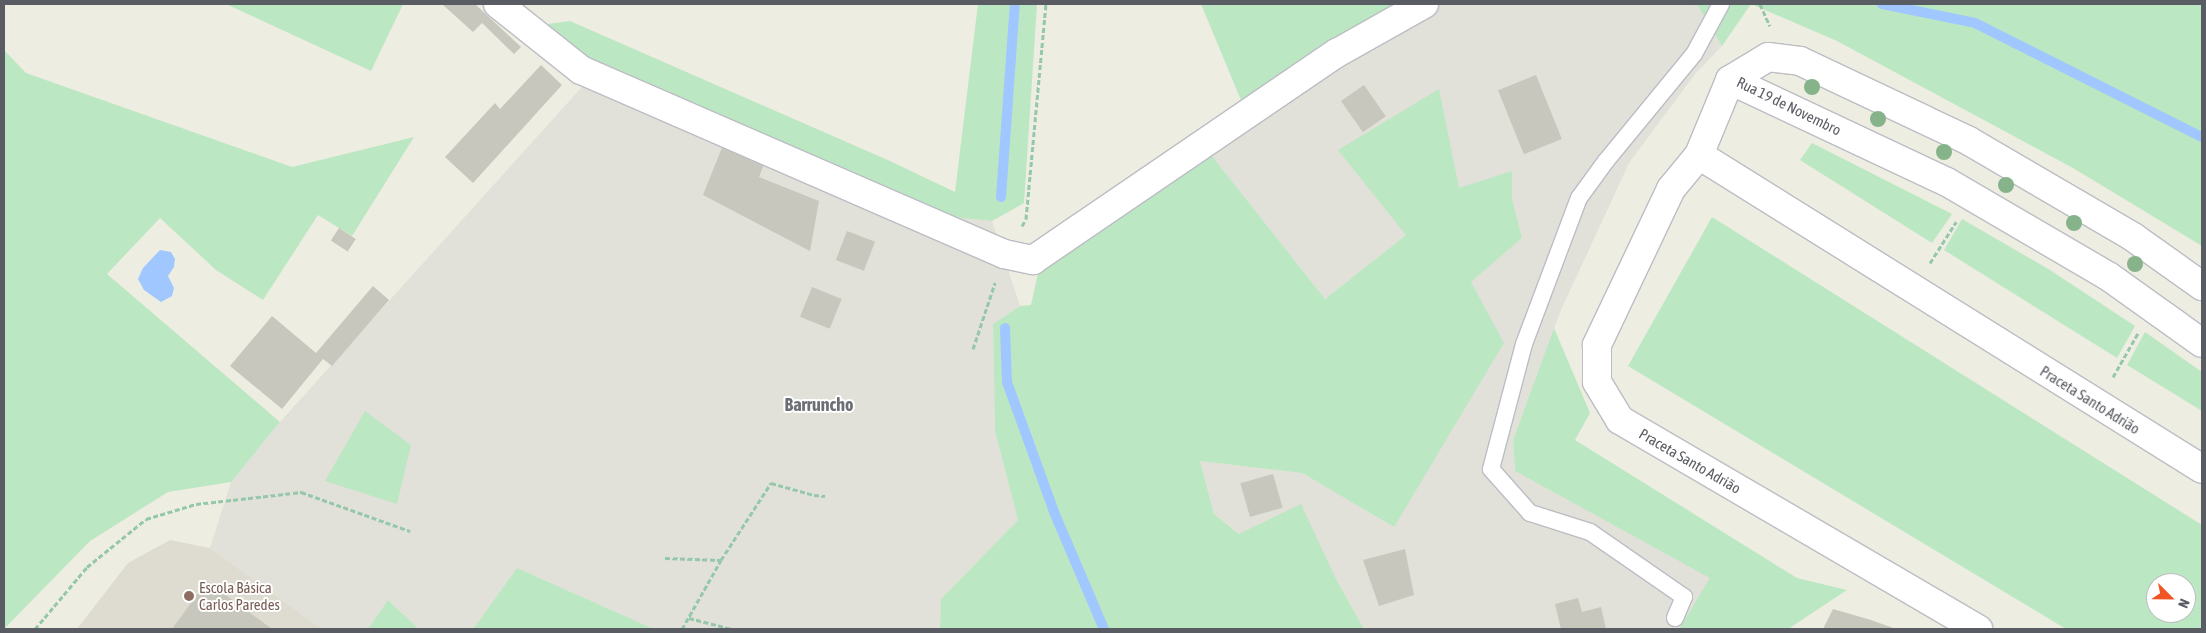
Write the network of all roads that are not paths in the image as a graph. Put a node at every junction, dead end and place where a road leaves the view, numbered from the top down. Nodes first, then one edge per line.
1 (498, 4) edge
2 (1424, 4) edge
3 (1721, 4) edge
4 (1730, 80) junction
5 (1699, 155) junction
6 (2202, 286) edge
7 (2202, 343) edge
8 (2202, 469) edge
9 (1675, 618) dead end
10 (1978, 629) edge

1 - 2 street
3 - 9 lane
4 - 5 street, Praceta Santo Adrião
4 - 6 street, Rua 19 de Novembro
4 - 7 street, Rua 19 de Novembro
5 - 8 street, Praceta Santo Adrião
5 - 10 street, Praceta Santo Adrião

